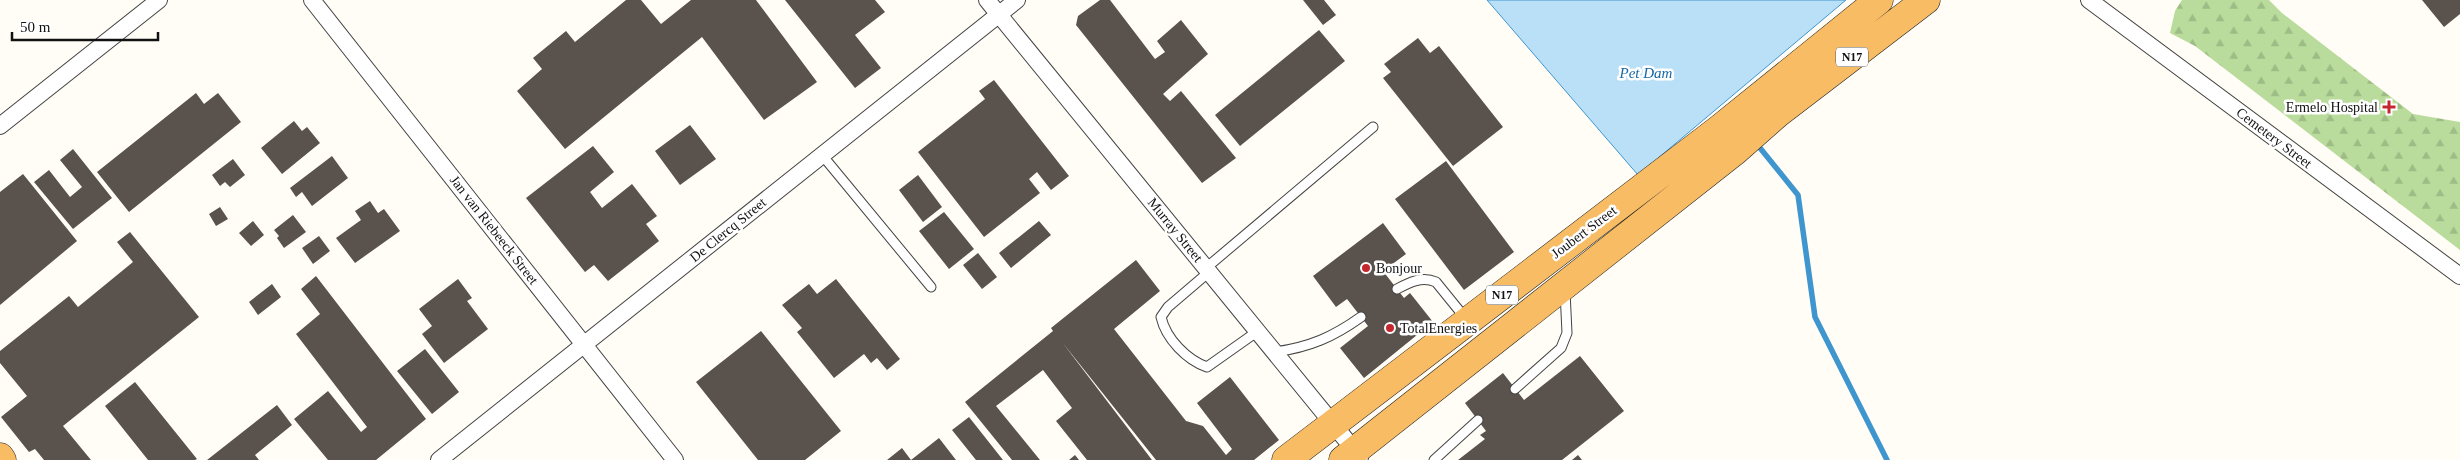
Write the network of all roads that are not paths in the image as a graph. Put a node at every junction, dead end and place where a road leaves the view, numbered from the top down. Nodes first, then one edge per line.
1 (159, 0) edge
2 (312, 0) edge
3 (987, 0) edge
4 (1016, 0) edge
5 (1879, 0) edge
6 (1926, 0) edge
7 (2089, 0) edge
8 (998, 14) junction
9 (1771, 104) junction
10 (0, 126) edge
11 (1373, 127) dead end
12 (1727, 140) junction
13 (822, 155) junction
14 (1208, 270) junction
15 (2460, 276) edge
16 (1565, 285) junction
17 (931, 288) dead end
18 (1397, 289) dead end
19 (1361, 317) dead end
20 (1468, 321) junction
21 (1258, 332) junction
22 (584, 345) junction
23 (1275, 352) junction
24 (1516, 389) dead end
25 (1478, 420) dead end
26 (1334, 423) junction
27 (0, 457) edge
28 (1354, 457) edge
29 (2, 460) edge
30 (440, 460) edge
31 (674, 460) edge
32 (1286, 460) edge
33 (1434, 460) edge

1 - 10 street
2 - 22 street, Jan van Riebeeck Street
3 - 8 street, Murray Street
4 - 8 street, De Clercq Street
5 - 9 highway, Joubert Street / N17
6 - 9 highway, Joubert Street / N17
7 - 15 street, Cemetery Street
8 - 13 street, De Clercq Street
8 - 14 street, Murray Street
9 - 12 highway, Joubert Street / N17
11 - 14 lane
12 - 16 highway, Joubert Street / N17
12 - 20 highway, Joubert Street / N17
13 - 17 lane
13 - 22 street, De Clercq Street
14 - 21 street, Murray Street
14 - 21 lane
16 - 24 lane
16 - 28 highway, Joubert Street / N17
18 - 20 lane
19 - 23 lane
20 - 26 highway, Joubert Street / N17
21 - 23 street, Murray Street
22 - 30 street, De Clercq Street
22 - 31 street, Jan van Riebeeck Street
23 - 26 street, Murray Street
25 - 33 lane
26 - 28 street, Murray Street
26 - 32 highway, Joubert Street / N17
27 - 29 highway

